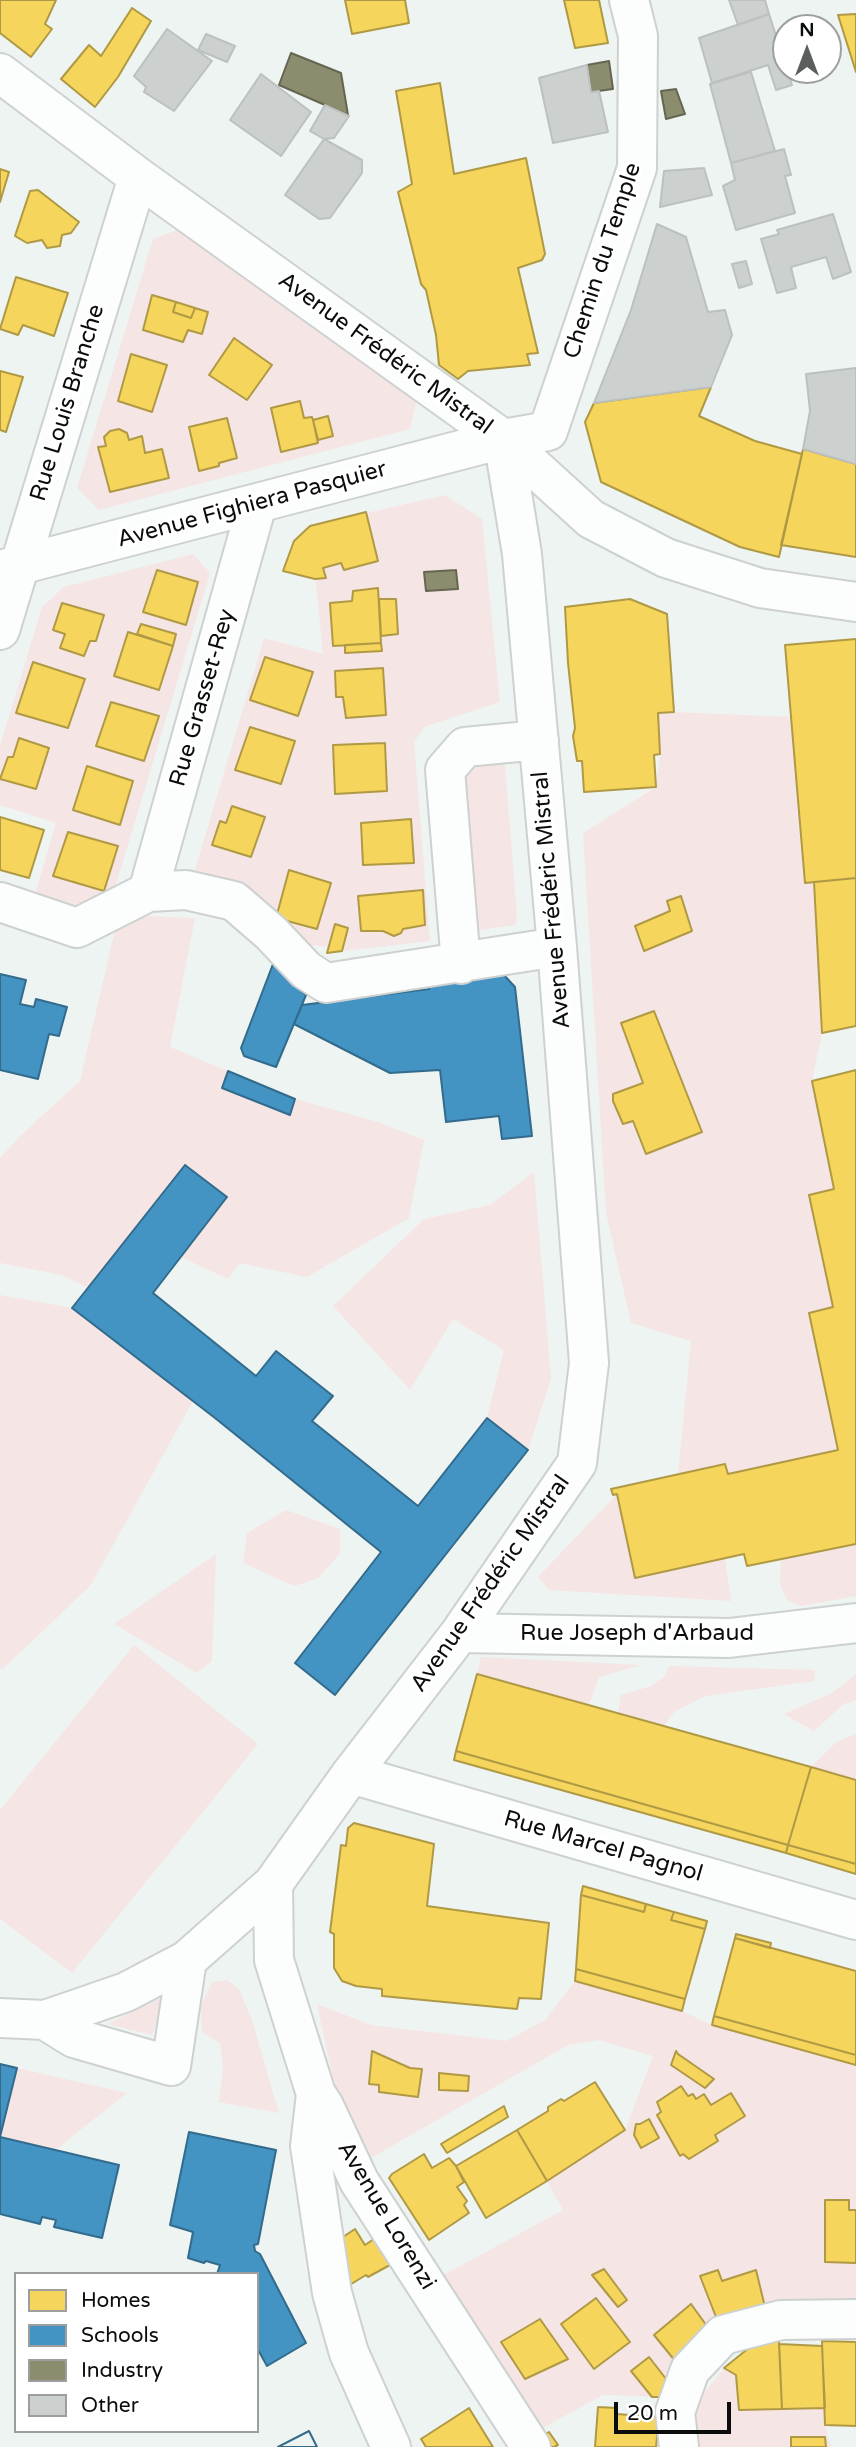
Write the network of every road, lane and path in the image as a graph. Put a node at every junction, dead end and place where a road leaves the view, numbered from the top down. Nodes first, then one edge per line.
1 (629, 0) edge
2 (0, 73) edge
3 (138, 177) junction
4 (503, 439) junction
5 (257, 504) junction
6 (9, 568) edge
7 (856, 602) edge
8 (0, 630) edge
9 (539, 740) junction
10 (148, 892) junction
11 (0, 902) edge
12 (557, 947) junction
13 (461, 964) junction
14 (856, 1623) edge
15 (460, 1633) junction
16 (351, 1774) junction
17 (273, 1885) junction
18 (856, 1920) edge
19 (187, 1960) junction
20 (0, 2018) edge
21 (45, 2020) junction
22 (316, 2094) junction
23 (856, 2319) edge
24 (391, 2447) edge
25 (531, 2447) edge
26 (679, 2447) edge

1 - 4 street, Chemin du Temple
2 - 3 street, Avenue Frédéric Mistral
3 - 4 street, Avenue Frédéric Mistral
3 - 6 street, Rue Louis Branche
4 - 5 street, Avenue Fighiera Pasquier
4 - 7 street
4 - 9 street, Avenue Frédéric Mistral
5 - 6 street, Avenue Fighiera Pasquier
5 - 10 street, Rue Grasset-Rey
6 - 8 street, Rue Louis Branche
9 - 12 street, Avenue Frédéric Mistral
9 - 13 street
10 - 11 street
10 - 13 street
12 - 13 street
12 - 15 street, Avenue Frédéric Mistral
14 - 15 street, Rue Joseph d'Arbaud
15 - 16 street, Avenue Frédéric Mistral
16 - 17 street, Avenue Frédéric Mistral
16 - 18 street, Rue Marcel Pagnol
17 - 19 street, Avenue Frédéric Mistral
17 - 22 street, Avenue Lorenzi
19 - 21 street, Avenue Frédéric Mistral
19 - 21 street
20 - 21 street
22 - 24 street
22 - 25 street, Avenue Lorenzi
23 - 26 street

